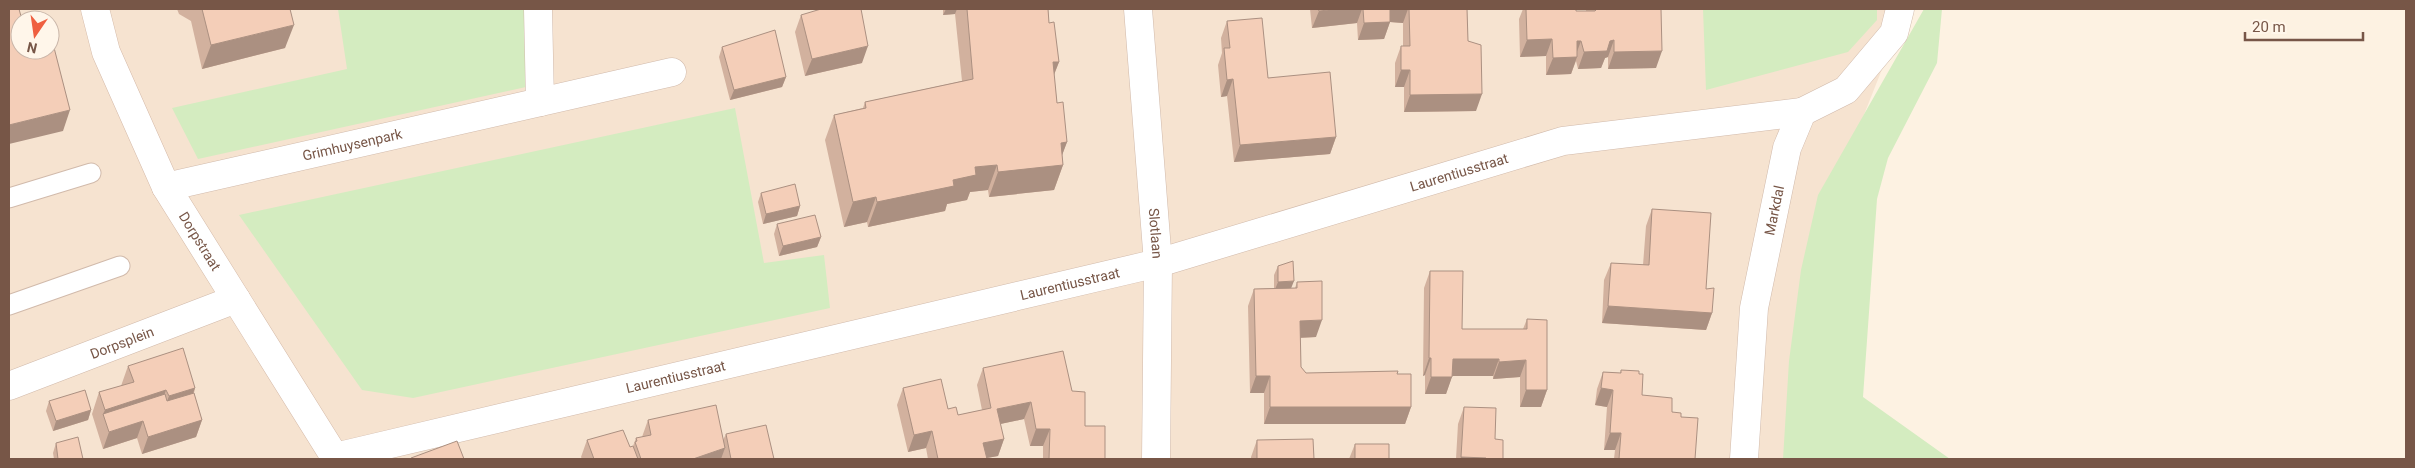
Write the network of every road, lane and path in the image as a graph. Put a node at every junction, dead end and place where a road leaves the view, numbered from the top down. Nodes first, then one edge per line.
1 (95, 9) edge
2 (538, 9) edge
3 (1138, 9) edge
4 (1900, 9) edge
5 (672, 72) dead end
6 (540, 102) junction
7 (1802, 112) junction
8 (91, 173) dead end
9 (166, 187) junction
10 (9, 198) edge
11 (1158, 263) junction
12 (120, 266) dead end
13 (236, 299) junction
14 (9, 305) edge
15 (9, 386) edge
16 (336, 458) edge
17 (1156, 459) edge
18 (1744, 459) edge

1 - 9 street, Dorpstraat
2 - 6 street
3 - 11 street, Slotlaan
4 - 7 street
5 - 6 street, Grimhuysenpark
6 - 9 street, Grimhuysenpark
7 - 11 street, Laurentiusstraat
7 - 18 street, Markdal
8 - 10 lane
9 - 13 street, Dorpstraat
11 - 16 street, Laurentiusstraat
11 - 17 street, Slotlaan
12 - 14 lane
13 - 15 street, Dorpsplein
13 - 16 street, Dorpstraat

